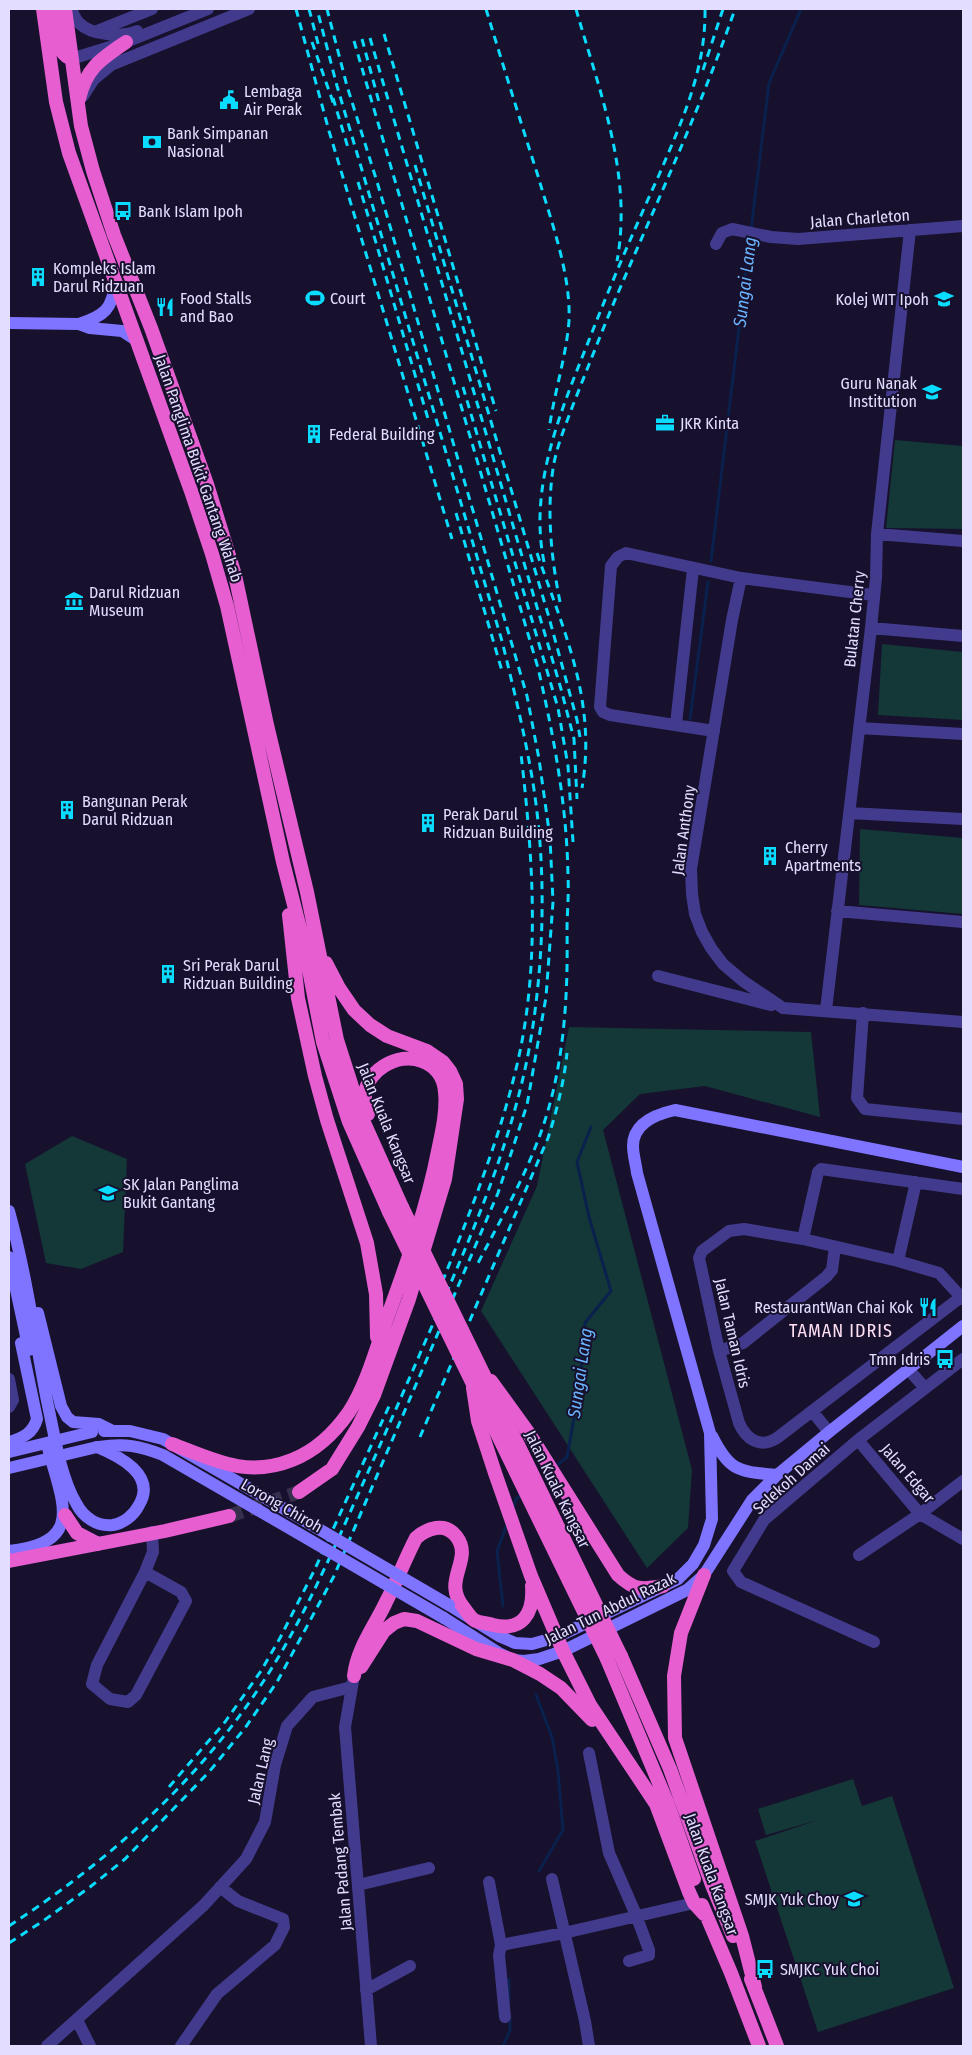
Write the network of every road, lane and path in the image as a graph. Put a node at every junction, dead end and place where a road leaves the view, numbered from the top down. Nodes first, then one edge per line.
1 (43, 9) edge
2 (53, 9) edge
3 (65, 9) edge
4 (71, 9) edge
5 (152, 9) edge
6 (193, 9) edge
7 (208, 9) edge
8 (250, 9) edge
9 (155, 27) junction
10 (97, 31) junction
11 (126, 42) junction
12 (72, 59) junction
13 (77, 105) junction
14 (963, 226) edge
15 (910, 230) junction
16 (716, 244) dead end
17 (115, 282) junction
18 (9, 322) edge
19 (78, 324) junction
20 (136, 340) junction
21 (877, 534) junction
22 (963, 541) edge
23 (693, 569) junction
24 (741, 578) junction
25 (874, 595) junction
26 (871, 628) junction
27 (963, 636) edge
28 (676, 724) junction
29 (859, 728) junction
30 (714, 731) junction
31 (963, 734) edge
32 (849, 813) junction
33 (963, 819) edge
34 (283, 862) junction
35 (837, 911) junction
36 (963, 922) edge
37 (304, 944) joint
38 (319, 945) junction
39 (658, 976) dead end
40 (783, 1008) junction
41 (826, 1010) junction
42 (863, 1013) junction
43 (963, 1022) edge
44 (963, 1119) edge
45 (380, 1160) junction
46 (963, 1167) edge
47 (916, 1182) junction
48 (963, 1189) edge
49 (9, 1211) edge
50 (803, 1239) junction
51 (836, 1247) junction
52 (15, 1256) edge
53 (898, 1261) junction
54 (9, 1287) edge
55 (963, 1297) edge
56 (963, 1326) edge
57 (377, 1346) junction
58 (719, 1351) junction
59 (963, 1359) edge
60 (478, 1362) junction
61 (908, 1369) junction
62 (9, 1379) edge
63 (473, 1384) junction
64 (925, 1388) junction
65 (9, 1407) edge
66 (812, 1411) junction
67 (111, 1430) junction
68 (829, 1432) junction
69 (710, 1433) junction
70 (858, 1440) junction
71 (9, 1442) edge
72 (172, 1444) junction
73 (97, 1447) junction
74 (9, 1452) edge
75 (9, 1468) edge
76 (777, 1476) junction
77 (963, 1481) edge
78 (299, 1492) tunnel mouth
79 (920, 1514) junction
80 (65, 1515) junction
81 (228, 1516) tunnel mouth
82 (152, 1532) junction
83 (963, 1539) edge
84 (98, 1544) junction
85 (9, 1552) edge
86 (860, 1555) dead end
87 (9, 1561) edge
88 (145, 1572) junction
89 (704, 1575) junction
90 (531, 1576) junction
91 (662, 1586) junction
92 (449, 1605) joint
93 (474, 1620) junction
94 (557, 1637) junction
95 (874, 1642) dead end
96 (562, 1651) junction
97 (513, 1660) junction
98 (353, 1681) junction
99 (612, 1740) junction
100 (589, 1753) dead end
101 (430, 1868) dead end
102 (552, 1879) dead end
103 (489, 1882) dead end
104 (358, 1885) junction
105 (220, 1888) junction
106 (694, 1903) junction
107 (704, 1914) junction
108 (636, 1915) junction
109 (564, 1933) junction
110 (501, 1946) junction
111 (629, 1961) dead end
112 (410, 1966) dead end
113 (755, 1987) junction
114 (366, 1990) junction
115 (505, 2017) dead end
116 (77, 2020) junction
117 (47, 2046) edge
118 (90, 2046) edge
119 (181, 2046) edge
120 (371, 2046) edge
121 (589, 2046) edge
122 (759, 2046) edge
123 (777, 2046) edge

1 - 17 highway, Jalan Panglima Bukit Gantang Wahab
2 - 12 highway
3 - 12 highway, Jalan Panglima Bukit Gantang Wahab
4 - 10 street
5 - 10 street
6 - 9 street
7 - 9 street
8 - 13 street
9 - 10 street
9 - 11 street
11 - 12 street
11 - 13 highway
12 - 13 highway, Jalan Panglima Bukit Gantang Wahab
13 - 38 highway, Jalan Panglima Bukit Gantang Wahab
14 - 15 street, Jalan Charleton
15 - 16 street, Jalan Charleton
15 - 21 street, Bulatan Cherry
17 - 19 main road
17 - 20 highway, Jalan Panglima Bukit Gantang Wahab
18 - 19 main road
19 - 20 main road
20 - 34 highway, Jalan Panglima Bukit Gantang Wahab
21 - 22 street
21 - 25 street, Bulatan Cherry
23 - 24 street
23 - 28 street
23 - 28 street
24 - 25 street
24 - 30 street, Jalan Anthony
25 - 26 street, Bulatan Cherry
26 - 27 street
26 - 29 street, Bulatan Cherry
28 - 30 street
29 - 31 street
29 - 32 street, Bulatan Cherry
30 - 40 street, Jalan Anthony
32 - 33 street
32 - 35 street, Bulatan Cherry
34 - 37 highway, Jalan Panglima Bukit Gantang Wahab
34 - 57 highway
35 - 36 street
35 - 41 street, Bulatan Cherry
37 - 63 highway, Jalan Kuala Kangsar, bridge
38 - 45 highway, Jalan Kuala Kangsar
38 - 78 highway
39 - 40 street
40 - 41 street
41 - 42 street
42 - 43 street
42 - 44 street
45 - 57 highway
45 - 60 highway, Jalan Kuala Kangsar, bridge
46 - 69 main road
47 - 48 street
47 - 50 street
47 - 53 street
49 - 52 main road
50 - 51 street, Jalan Taman Idris
50 - 58 street, Jalan Taman Idris
51 - 53 street, Jalan Taman Idris
51 - 58 street
52 - 67 main road
52 - 73 main road
52 - 80 main road
53 - 55 street, Jalan Taman Idris
54 - 71 main road
55 - 66 street, Jalan Taman Idris
56 - 61 main road, Jalan Tun Abdul Razak
57 - 72 highway
58 - 66 street, Jalan Taman Idris
59 - 64 street, Selekoh Damai
60 - 91 highway, bridge
60 - 113 highway, Jalan Kuala Kangsar, bridge
61 - 64 street
61 - 68 main road, Jalan Tun Abdul Razak
62 - 65 street
63 - 90 highway
63 - 107 highway, Jalan Kuala Kangsar, bridge
64 - 70 street, Selekoh Damai
66 - 68 street
67 - 72 main road, Lorong Chiroh
67 - 74 main road, bridge
68 - 76 main road, Jalan Tun Abdul Razak
69 - 76 main road
69 - 91 main road
70 - 79 street, Jalan Edgar
70 - 95 street, Selekoh Damai
72 - 92 main road, Lorong Chiroh, bridge
73 - 75 main road, Lorong Chiroh, bridge
73 - 97 main road, Lorong Chiroh, bridge
76 - 89 main road, Jalan Tun Abdul Razak
77 - 79 street
79 - 83 street, Jalan Edgar
79 - 86 street
80 - 84 highway
80 - 85 main road
81 - 82 highway
82 - 84 highway
82 - 88 street
84 - 87 highway
88 - 88 street
89 - 96 main road, Jalan Tun Abdul Razak
89 - 113 highway
90 - 93 highway
90 - 94 highway
91 - 94 main road, Jalan Tun Abdul Razak
92 - 93 main road, Jalan Tun Abdul Razak
93 - 94 main road, Jalan Tun Abdul Razak
93 - 98 highway
94 - 96 highway
96 - 97 main road, Jalan Tun Abdul Razak
96 - 99 highway
97 - 98 highway
97 - 99 highway
98 - 104 street, Jalan Padang Tembak
98 - 105 street, Jalan Lang
99 - 106 highway
100 - 108 street
101 - 104 street
102 - 109 street
103 - 110 street
104 - 114 street, Jalan Padang Tembak
105 - 116 street, Jalan Lang
105 - 119 street
106 - 107 highway
106 - 108 street
107 - 122 highway, Jalan Kuala Kangsar
108 - 109 street
108 - 111 street
109 - 110 street
109 - 121 street
110 - 115 street
112 - 114 street
113 - 123 highway, Jalan Kuala Kangsar
114 - 120 street, Jalan Padang Tembak
116 - 117 street, Jalan Lang
116 - 118 street

